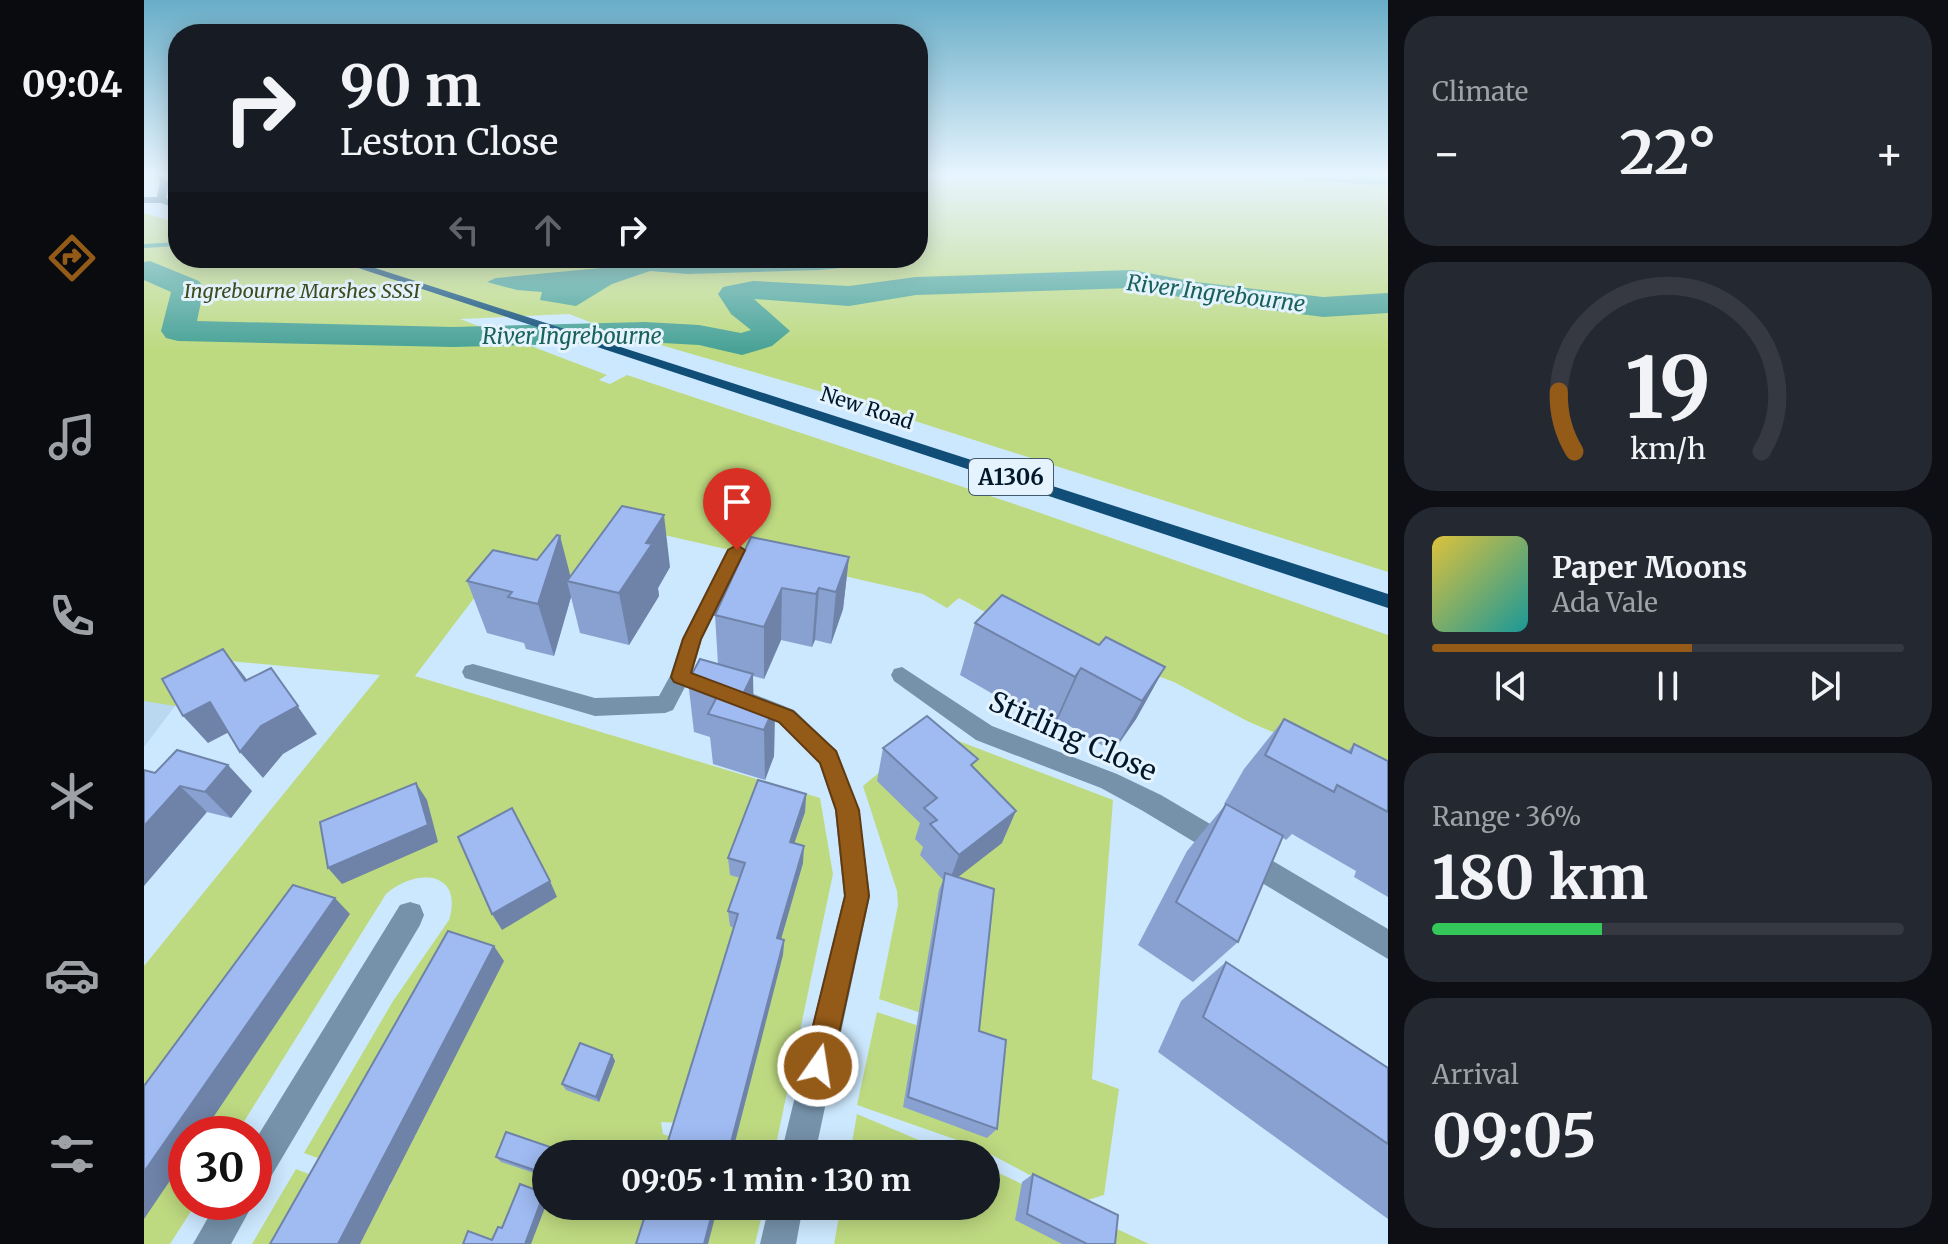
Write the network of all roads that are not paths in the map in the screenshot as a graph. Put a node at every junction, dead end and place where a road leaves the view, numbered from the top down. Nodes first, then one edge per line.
1 (364, 268) edge
2 (737, 550) dead end
3 (1388, 601) edge
4 (473, 672) dead end
5 (902, 675) dead end
6 (692, 682) junction
7 (410, 915) dead end
8 (1388, 945) edge
9 (801, 1140) edge
10 (272, 1143) edge
11 (226, 1220) edge
12 (783, 1220) edge
13 (211, 1244) edge
14 (778, 1244) edge

1 - 3 main road, New Road / A1306
2 - 6 street
4 - 6 street
5 - 8 street, Stirling Close
6 - 9 street
7 - 10 street
11 - 13 street
12 - 14 street

